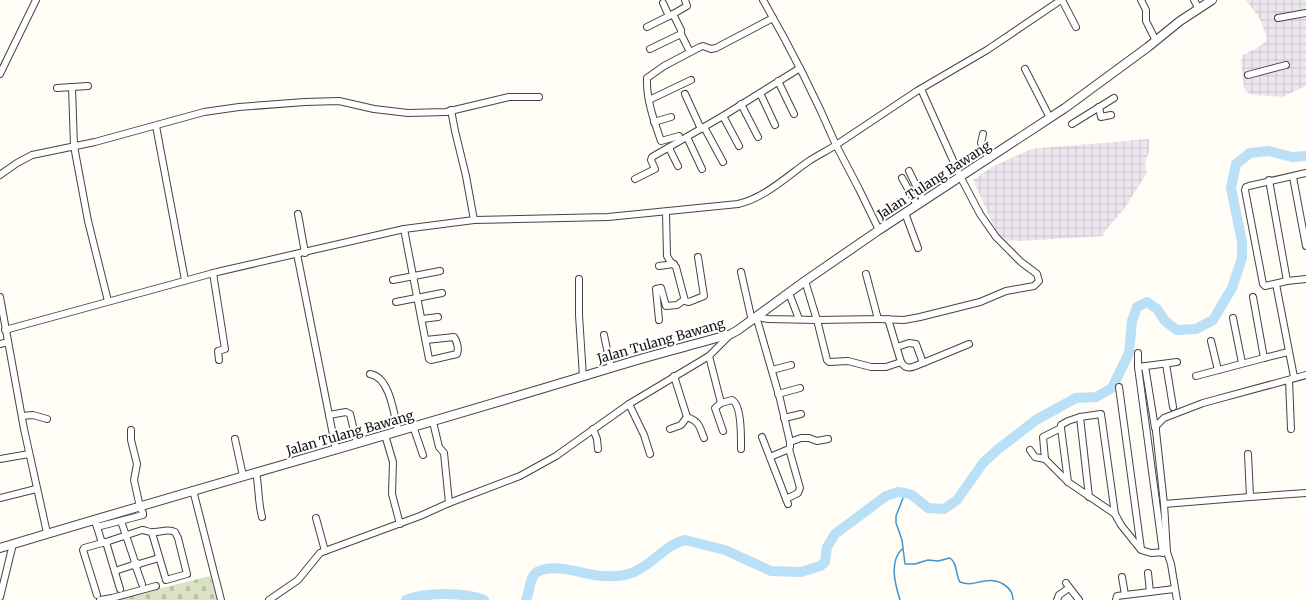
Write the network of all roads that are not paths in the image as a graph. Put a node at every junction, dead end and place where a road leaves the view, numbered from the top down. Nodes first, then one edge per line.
1 (36, 0) edge
2 (685, 0) edge
3 (763, 0) edge
4 (1061, 0) edge
5 (1141, 0) edge
6 (1194, 0) edge
7 (1212, 0) edge
8 (663, 3) dead end
9 (1199, 9) junction
10 (1306, 13) edge
11 (671, 15) junction
12 (773, 18) junction
13 (1278, 18) dead end
14 (647, 27) dead end
15 (1076, 27) dead end
16 (681, 34) junction
17 (1156, 41) junction
18 (650, 49) dead end
19 (690, 52) junction
20 (1286, 65) dead end
21 (800, 68) junction
22 (1025, 69) dead end
23 (0, 74) edge
24 (1248, 75) dead end
25 (690, 80) dead end
26 (778, 81) junction
27 (88, 86) dead end
28 (72, 87) junction
29 (57, 88) dead end
30 (921, 89) junction
31 (760, 93) junction
32 (685, 94) dead end
33 (539, 97) dead end
34 (1114, 98) dead end
35 (649, 100) junction
36 (741, 104) junction
37 (1098, 107) junction
38 (451, 110) junction
39 (794, 114) dead end
40 (1111, 115) dead end
41 (723, 116) junction
42 (671, 117) dead end
43 (1050, 118) junction
44 (654, 122) junction
45 (775, 124) dead end
46 (1072, 124) dead end
47 (156, 126) junction
48 (702, 128) junction
49 (983, 134) dead end
50 (679, 136) dead end
51 (687, 137) junction
52 (758, 137) dead end
53 (836, 145) junction
54 (74, 146) junction
55 (739, 146) dead end
56 (669, 148) junction
57 (989, 159) junction
58 (723, 162) dead end
59 (678, 166) dead end
60 (702, 168) dead end
61 (908, 172) dead end
62 (1306, 174) edge
63 (0, 175) edge
64 (960, 176) junction
65 (1293, 177) junction
66 (902, 178) dead end
67 (636, 179) dead end
68 (1269, 180) junction
69 (920, 202) junction
70 (666, 212) junction
71 (905, 213) junction
72 (298, 214) dead end
73 (474, 220) junction
74 (404, 229) junction
75 (879, 230) junction
76 (1306, 246) edge
77 (918, 248) dead end
78 (305, 252) junction
79 (297, 254) junction
80 (698, 257) dead end
81 (674, 264) junction
82 (659, 266) dead end
83 (440, 272) dead end
84 (741, 272) dead end
85 (213, 273) junction
86 (866, 274) dead end
87 (413, 276) junction
88 (579, 279) dead end
89 (1306, 279) edge
90 (185, 280) junction
91 (393, 280) dead end
92 (804, 281) junction
93 (1287, 281) junction
94 (1276, 284) junction
95 (442, 293) dead end
96 (789, 293) junction
97 (0, 297) edge
98 (417, 297) junction
99 (1253, 297) dead end
100 (684, 300) junction
101 (108, 301) junction
102 (396, 302) dead end
103 (666, 306) junction
104 (659, 308) junction
105 (438, 317) dead end
106 (756, 317) junction
107 (1233, 318) dead end
108 (422, 319) junction
109 (799, 319) junction
110 (878, 319) junction
111 (888, 319) junction
112 (659, 320) dead end
113 (817, 320) junction
114 (6, 330) junction
115 (731, 334) junction
116 (604, 335) dead end
117 (426, 340) junction
118 (1212, 341) dead end
119 (8, 342) junction
120 (0, 344) edge
121 (969, 344) dead end
122 (897, 347) junction
123 (1288, 352) junction
124 (1138, 353) dead end
125 (709, 356) junction
126 (1264, 358) junction
127 (219, 360) dead end
128 (431, 360) junction
129 (423, 361) dead end
130 (901, 362) junction
131 (1177, 362) dead end
132 (923, 363) junction
133 (1242, 363) junction
134 (1166, 364) junction
135 (791, 365) dead end
136 (1145, 366) junction
137 (1138, 367) junction
138 (611, 368) junction
139 (772, 370) junction
140 (1218, 370) junction
141 (370, 374) dead end
142 (1306, 375) edge
143 (674, 376) junction
144 (1196, 376) dead end
145 (583, 377) junction
146 (1291, 379) junction
147 (1119, 387) dead end
148 (800, 388) dead end
149 (778, 394) junction
150 (721, 403) junction
151 (629, 404) junction
152 (1173, 407) dead end
153 (801, 414) dead end
154 (22, 416) junction
155 (329, 416) junction
156 (687, 417) junction
157 (1080, 417) junction
158 (784, 418) junction
159 (47, 419) dead end
160 (433, 422) junction
161 (413, 426) junction
162 (1060, 428) junction
163 (670, 429) dead end
164 (1291, 429) dead end
165 (131, 430) dead end
166 (593, 430) junction
167 (398, 431) junction
168 (723, 431) dead end
169 (1156, 431) junction
170 (385, 435) junction
171 (762, 437) dead end
172 (704, 438) dead end
173 (828, 439) dead end
174 (235, 440) dead end
175 (790, 442) junction
176 (357, 443) junction
177 (598, 449) dead end
178 (741, 449) dead end
179 (789, 449) junction
180 (336, 450) junction
181 (1030, 450) dead end
182 (29, 454) junction
183 (650, 454) dead end
184 (1248, 454) dead end
185 (423, 455) dead end
186 (770, 457) junction
187 (0, 459) edge
188 (1045, 459) junction
189 (256, 472) junction
190 (243, 476) junction
191 (1068, 482) junction
192 (36, 489) junction
193 (193, 490) junction
194 (1306, 493) edge
195 (1089, 497) junction
196 (1250, 497) junction
197 (0, 498) edge
198 (449, 503) junction
199 (1164, 504) junction
200 (140, 507) junction
201 (1115, 514) junction
202 (262, 517) dead end
203 (316, 518) dead end
204 (122, 520) junction
205 (95, 524) junction
206 (400, 524) junction
207 (152, 532) junction
208 (47, 533) junction
209 (127, 535) junction
210 (104, 543) junction
211 (13, 544) junction
212 (0, 548) edge
213 (1141, 550) junction
214 (325, 551) junction
215 (1165, 552) junction
216 (159, 558) junction
217 (136, 564) junction
218 (115, 570) junction
219 (1148, 573) dead end
220 (1122, 577) dead end
221 (142, 584) dead end
222 (156, 586) dead end
223 (120, 589) dead end
224 (1174, 589) junction
225 (1150, 592) junction
226 (1125, 595) junction
227 (0, 597) edge
228 (99, 597) edge
229 (221, 600) edge
230 (269, 600) edge
231 (1057, 600) edge
232 (1079, 600) edge
233 (1116, 600) edge
234 (1177, 600) edge

1 - 23 street
2 - 11 street
3 - 12 street
4 - 15 street
4 - 30 street
5 - 17 street
6 - 9 street
7 - 9 street, Jalan Tulang Bawang
8 - 11 street
9 - 17 street, Jalan Tulang Bawang
10 - 13 street
11 - 14 street
11 - 16 street
12 - 19 street
12 - 21 street
16 - 18 street
16 - 19 street
17 - 43 street, Jalan Tulang Bawang
19 - 35 street
20 - 24 street
21 - 26 street
21 - 53 street
22 - 43 street
25 - 35 street
26 - 31 street
26 - 39 street
27 - 28 street
28 - 29 street
28 - 54 street
30 - 53 street
30 - 64 street
31 - 36 street
31 - 45 street
32 - 48 street
33 - 38 street
34 - 37 street
35 - 44 street
36 - 41 street
36 - 52 street
37 - 40 street
37 - 46 street
38 - 47 street
38 - 73 street
41 - 48 street
41 - 55 street
42 - 44 street
43 - 57 street, Jalan Tulang Bawang
44 - 50 street
47 - 54 street
47 - 90 street
48 - 51 street
48 - 58 street
49 - 57 street
51 - 56 street
51 - 60 street
53 - 70 street
53 - 75 street
54 - 63 street
54 - 101 street
56 - 59 street
56 - 67 street
57 - 64 street, Jalan Tulang Bawang
61 - 69 street
62 - 65 street
64 - 69 street, Jalan Tulang Bawang
64 - 111 street
65 - 68 street
65 - 76 street
66 - 69 street
68 - 93 street
68 - 94 street
69 - 71 street, Jalan Tulang Bawang
70 - 73 street
70 - 81 street
71 - 75 street, Jalan Tulang Bawang
71 - 77 street
72 - 78 street
73 - 74 street
74 - 78 street
74 - 87 street
75 - 92 street, Jalan Tulang Bawang
78 - 79 street
79 - 85 street
79 - 155 street
80 - 100 street
81 - 82 street
81 - 100 street
83 - 87 street
84 - 106 street
85 - 90 street
85 - 127 street
86 - 110 street
87 - 91 street
87 - 98 street
88 - 145 street
89 - 93 street
90 - 101 street
92 - 96 street, Jalan Tulang Bawang
92 - 113 street
93 - 94 street
94 - 123 street
95 - 98 street
96 - 106 street, Jalan Tulang Bawang
96 - 109 street
97 - 114 street
98 - 102 street
98 - 108 street
99 - 126 street
100 - 103 street
101 - 114 street
103 - 104 street
103 - 104 street
104 - 112 street
105 - 108 street
106 - 109 street
106 - 115 street, Jalan Tulang Bawang
106 - 139 street
107 - 133 street
108 - 117 street
109 - 113 street
110 - 111 street
110 - 113 street
111 - 122 street
113 - 130 street
114 - 119 street
115 - 125 street
115 - 138 street, Jalan Tulang Bawang
116 - 138 street
117 - 128 street
117 - 128 street
118 - 140 street
119 - 120 street
119 - 154 street
121 - 132 street
122 - 130 street
122 - 132 street
123 - 126 street
123 - 146 street
124 - 137 street
125 - 143 street
125 - 150 street
126 - 133 street
128 - 129 street
130 - 132 street
131 - 134 street
133 - 140 street
134 - 136 street
134 - 152 street
135 - 139 street
136 - 137 street
136 - 169 street
137 - 215 street
138 - 145 street, Jalan Tulang Bawang
139 - 149 street
140 - 144 street
141 - 167 street
142 - 146 street
143 - 151 street
143 - 156 street
145 - 160 street, Jalan Tulang Bawang
146 - 164 street
146 - 169 street
147 - 213 street
148 - 149 street
149 - 158 street
150 - 168 street
150 - 178 street
151 - 166 street
151 - 183 street
153 - 158 street
154 - 159 street
154 - 182 street
155 - 176 street
155 - 180 street
156 - 163 street
156 - 172 street
157 - 162 street
157 - 195 street
157 - 201 street
158 - 175 street
160 - 161 street, Jalan Tulang Bawang
160 - 198 street
161 - 167 street, Jalan Tulang Bawang
161 - 185 street
162 - 188 street
162 - 191 street
165 - 200 street
166 - 177 street
166 - 198 street
167 - 170 street, Jalan Tulang Bawang
169 - 199 street
170 - 176 street, Jalan Tulang Bawang
170 - 206 street
171 - 186 street
173 - 175 street
174 - 190 street
175 - 179 street
176 - 180 street, Jalan Tulang Bawang
179 - 186 street
179 - 186 street
180 - 189 street, Jalan Tulang Bawang
181 - 188 street
182 - 187 street
182 - 192 street
184 - 196 street
188 - 191 street
189 - 190 street, Jalan Tulang Bawang
189 - 202 street
190 - 193 street, Jalan Tulang Bawang
191 - 195 street
192 - 197 street
192 - 208 street
193 - 200 street, Jalan Tulang Bawang
193 - 229 street
194 - 196 street
195 - 201 street
196 - 199 street
198 - 206 street
199 - 215 street
200 - 204 street
200 - 205 street, Jalan Tulang Bawang
201 - 213 street
203 - 214 street
204 - 205 street
204 - 209 street
205 - 208 street, Jalan Tulang Bawang
205 - 210 street
206 - 214 street
207 - 209 street
207 - 216 street
207 - 216 street
208 - 211 street, Jalan Tulang Bawang
209 - 210 street
209 - 217 street
210 - 218 street
210 - 228 street
211 - 212 street, Jalan Tulang Bawang
211 - 227 street
213 - 215 street
214 - 230 street
215 - 224 street
216 - 217 street
217 - 218 street
217 - 221 street
218 - 223 street
219 - 225 street
220 - 226 street
222 - 228 street
224 - 225 street
224 - 234 street
225 - 226 street
226 - 233 street
231 - 232 street

